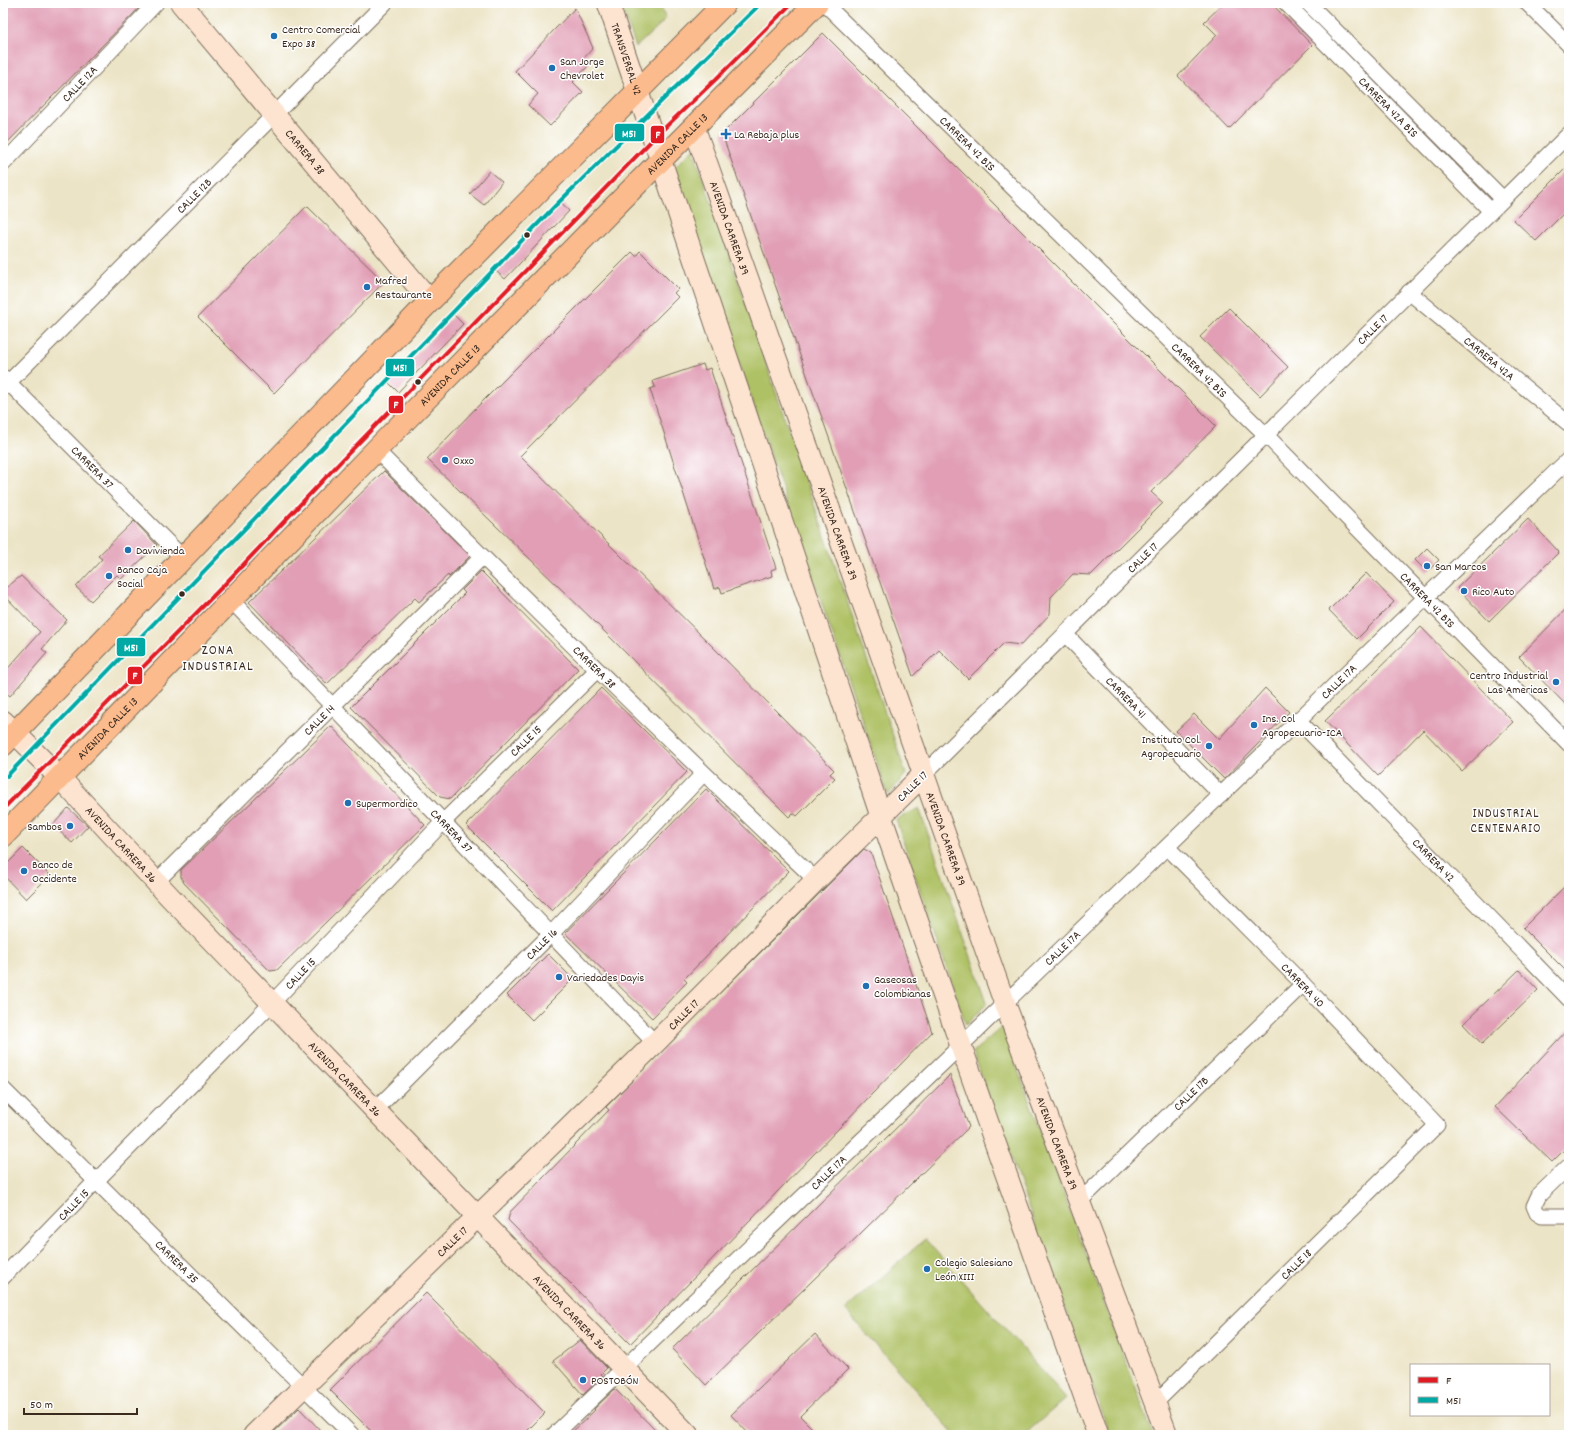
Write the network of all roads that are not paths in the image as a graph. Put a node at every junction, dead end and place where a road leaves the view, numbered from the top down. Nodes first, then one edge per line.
1 (156, 3) edge
2 (181, 3) edge
3 (385, 3) edge
4 (608, 3) edge
5 (725, 3) edge
6 (817, 3) edge
7 (824, 3) edge
8 (1286, 3) edge
9 (1308, 3) edge
10 (1527, 3) edge
11 (1329, 24) junction
12 (1318, 35) junction
13 (1569, 45) edge
14 (1368, 63) junction
15 (1357, 75) junction
16 (638, 90) junction
17 (274, 114) junction
18 (694, 127) junction
19 (1569, 134) edge
20 (660, 160) junction
21 (3, 164) edge
22 (1503, 200) junction
23 (1491, 211) junction
24 (1409, 292) junction
25 (430, 301) junction
26 (5, 382) edge
27 (1569, 424) edge
28 (1266, 435) junction
29 (376, 450) junction
30 (1569, 459) edge
31 (482, 557) junction
32 (183, 558) junction
33 (1425, 598) junction
34 (231, 600) junction
35 (1065, 634) junction
36 (597, 670) junction
37 (332, 706) junction
38 (1298, 720) junction
39 (7, 733) edge
40 (1569, 744) edge
41 (703, 774) junction
42 (923, 775) junction
43 (60, 778) junction
44 (1221, 795) junction
45 (881, 816) junction
46 (443, 822) junction
47 (3, 836) edge
48 (1167, 847) junction
49 (816, 880) junction
50 (156, 882) junction
51 (551, 934) junction
52 (1303, 984) junction
53 (1569, 999) edge
54 (272, 1003) junction
55 (1005, 1004) junction
56 (655, 1044) junction
57 (960, 1046) junction
58 (3, 1089) edge
59 (376, 1109) junction
60 (1437, 1125) joint
61 (1569, 1166) edge
62 (96, 1181) junction
63 (1079, 1202) junction
64 (478, 1216) junction
65 (1569, 1216) edge
66 (3, 1277) edge
67 (624, 1369) junction
68 (303, 1386) junction
69 (1155, 1402) junction
70 (254, 1435) edge
71 (352, 1435) edge
72 (554, 1435) edge
73 (688, 1435) edge
74 (1098, 1435) edge
75 (1167, 1435) edge

1 - 21 street, CALLE 12A
2 - 17 street, CARRERA 38
3 - 17 street, CALLE 12B
4 - 16 street, TRANSVERSAL 42
5 - 16 main road
6 - 18 main road, AVENIDA CALLE 13
7 - 28 street, CARRERA 42 BIS
8 - 12 street, CARRERA 42A BIS
9 - 11 street, CARRERA 42A BIS
10 - 13 street
11 - 12 street
11 - 14 street, CARRERA 42A BIS
12 - 15 street, CARRERA 42A BIS
14 - 15 street
14 - 22 street, CARRERA 42A BIS
15 - 23 street, CARRERA 42A BIS
16 - 20 street, TRANSVERSAL 42
16 - 25 main road
17 - 25 street, CARRERA 38
17 - 26 street, CALLE 12B
18 - 20 main road, AVENIDA CALLE 13
18 - 42 street, AVENIDA CARRERA 39
19 - 22 street, CALLE 17
20 - 29 main road, AVENIDA CALLE 13
20 - 45 street
22 - 23 street, CALLE 17
23 - 24 street, CALLE 17
24 - 27 street, CARRERA 42A
24 - 28 street, CALLE 17
25 - 32 main road
26 - 32 street, CARRERA 37
28 - 33 street, CARRERA 42 BIS
28 - 35 street, CALLE 17
29 - 31 street, CARRERA 38
29 - 34 main road, AVENIDA CALLE 13
30 - 33 street, CALLE 17A
31 - 36 street, CARRERA 38
31 - 37 street, CALLE 14
32 - 39 main road
33 - 38 street, CALLE 17A
33 - 40 street, CARRERA 42 BIS
34 - 37 street, CARRERA 37
34 - 43 main road, AVENIDA CALLE 13
35 - 42 street, CALLE 17
35 - 44 street, CARRERA 41
36 - 41 street, CARRERA 38
36 - 46 street, CALLE 15
37 - 46 street, CARRERA 37
37 - 50 street, CALLE 14
38 - 44 street, CALLE 17A
38 - 53 street, CARRERA 42
39 - 43 street, AVENIDA CARRERA 36
41 - 49 street, CARRERA 38
41 - 51 street, CALLE 16
42 - 45 street, CALLE 17
42 - 55 street, AVENIDA CARRERA 39
43 - 47 main road, AVENIDA CALLE 13
43 - 50 street, AVENIDA CARRERA 36
44 - 48 street, CALLE 17A
45 - 49 street, CALLE 17
45 - 57 street
46 - 51 street, CARRERA 37
46 - 54 street, CALLE 15
48 - 52 street, CARRERA 40
48 - 55 street, CALLE 17A
49 - 56 street, CALLE 17
50 - 54 street, AVENIDA CARRERA 36
51 - 56 street, CARRERA 37
51 - 59 street, CALLE 16
52 - 60 street, CARRERA 40
52 - 63 street, CALLE 17B
54 - 59 street, AVENIDA CARRERA 36
54 - 62 street, CALLE 15
55 - 57 street, CALLE 17A
55 - 63 street, AVENIDA CARRERA 39
56 - 64 street, CALLE 17
57 - 67 street, CALLE 17A
57 - 74 street
58 - 62 street, CARRERA 35
59 - 64 street, AVENIDA CARRERA 36
60 - 69 street, CALLE 18
61 - 65 street
62 - 66 street, CALLE 15
62 - 68 street, CARRERA 35
63 - 69 street, AVENIDA CARRERA 39
64 - 67 street, AVENIDA CARRERA 36
64 - 68 street, CALLE 17
67 - 72 street, CALLE 17A
67 - 73 street, AVENIDA CARRERA 36
68 - 70 street, CALLE 17
68 - 71 street, CARRERA 35
69 - 75 street, AVENIDA CARRERA 39

